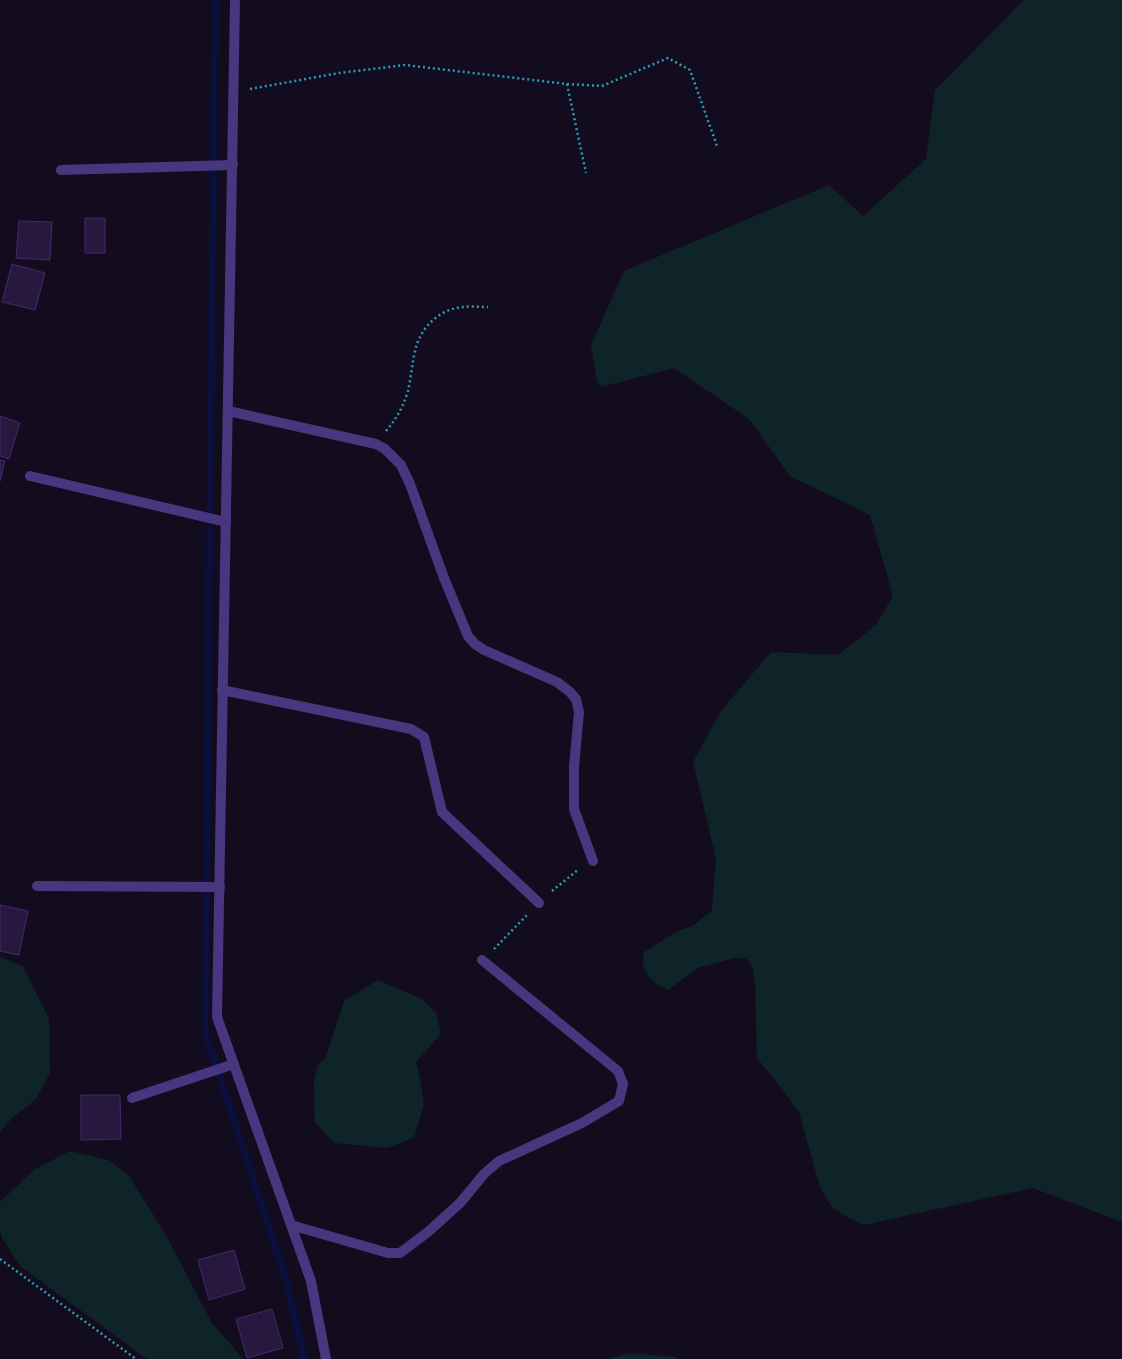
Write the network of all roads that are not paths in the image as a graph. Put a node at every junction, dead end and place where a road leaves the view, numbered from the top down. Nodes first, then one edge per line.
1 (235, 0) edge
2 (232, 165) junction
3 (60, 170) dead end
4 (228, 411) junction
5 (30, 476) dead end
6 (226, 522) junction
7 (222, 690) junction
8 (593, 861) dead end
9 (37, 886) dead end
10 (220, 887) junction
11 (539, 903) dead end
12 (482, 960) dead end
13 (234, 1064) junction
14 (132, 1098) dead end
15 (291, 1225) junction
16 (326, 1359) edge

1 - 2 street
2 - 3 street
2 - 4 street
4 - 6 street
4 - 8 street
5 - 6 street
6 - 7 street
7 - 10 street
7 - 11 street
9 - 10 street
10 - 13 street
12 - 15 street
13 - 14 street
13 - 15 street
15 - 16 street

